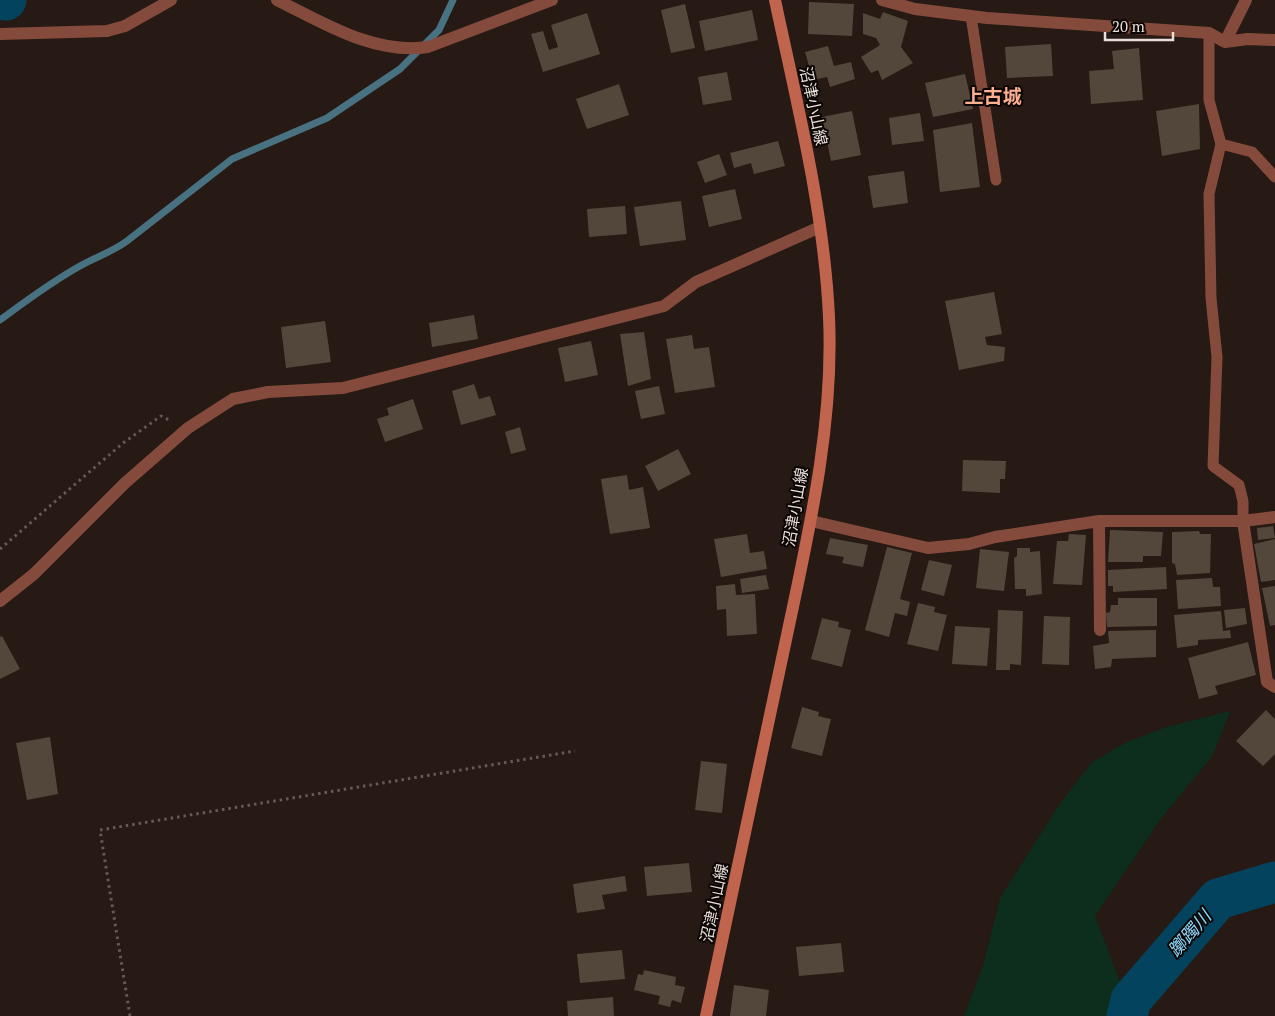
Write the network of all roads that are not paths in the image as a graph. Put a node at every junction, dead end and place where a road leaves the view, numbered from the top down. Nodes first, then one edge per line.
1 (172, 0) edge
2 (277, 0) edge
3 (552, 0) edge
4 (775, 0) edge
5 (882, 0) edge
6 (1246, 0) edge
7 (971, 16) junction
8 (1209, 33) junction
9 (0, 34) edge
10 (1275, 40) edge
11 (1225, 42) junction
12 (1221, 144) junction
13 (1275, 177) edge
14 (996, 180) dead end
15 (820, 227) junction
16 (1275, 517) edge
17 (811, 521) junction
18 (1099, 521) junction
19 (1243, 521) junction
20 (0, 600) edge
21 (1100, 630) dead end
22 (1275, 687) edge
23 (706, 1016) edge

1 - 9 street
2 - 3 street
4 - 15 main road, 沼津小山線
5 - 7 street
6 - 11 street
7 - 8 street
7 - 14 lane
8 - 11 street
8 - 12 lane
10 - 11 street
12 - 13 lane
12 - 19 lane
15 - 17 main road, 沼津小山線
15 - 20 street
16 - 19 street
17 - 18 street
17 - 23 main road, 沼津小山線
18 - 19 street
18 - 21 street
19 - 22 street

